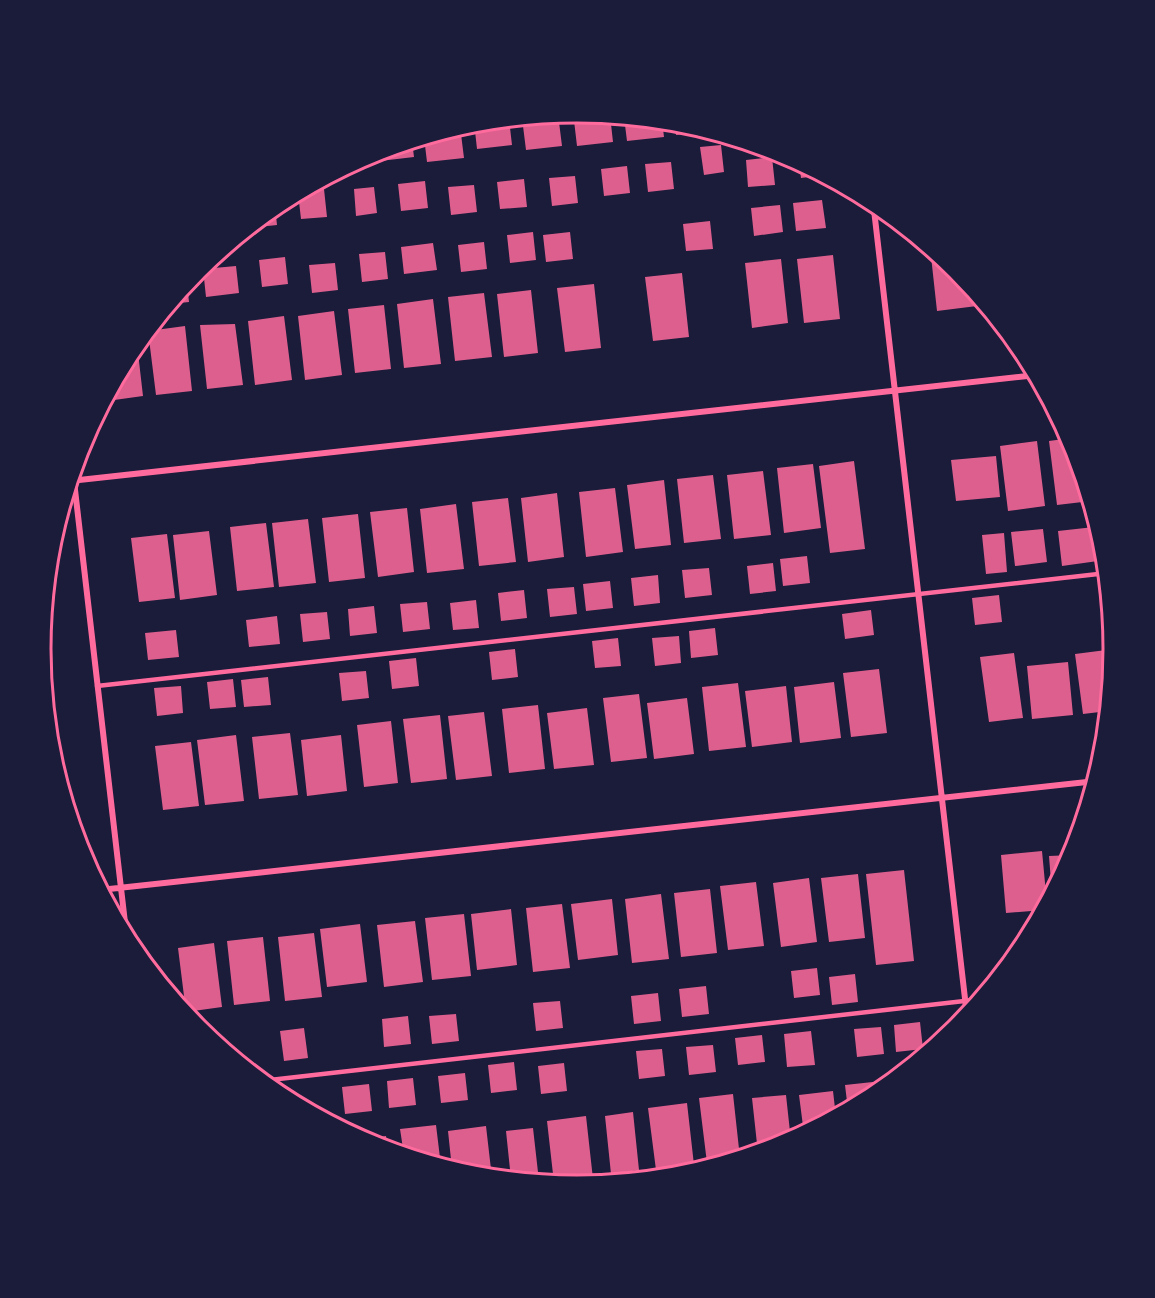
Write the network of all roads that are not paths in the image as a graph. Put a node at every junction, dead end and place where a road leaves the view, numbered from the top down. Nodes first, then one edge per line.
1 (875, 214) edge
2 (1027, 376) edge
3 (895, 390) junction
4 (79, 480) edge
5 (74, 497) edge
6 (1098, 574) edge
7 (918, 594) junction
8 (97, 686) junction
9 (1087, 782) edge
10 (942, 797) junction
11 (121, 888) junction
12 (109, 889) edge
13 (124, 916) edge
14 (966, 1000) junction
15 (970, 1000) edge
16 (966, 1003) edge
17 (274, 1079) edge

1 - 3 street
2 - 3 street
3 - 4 street
3 - 7 street
5 - 8 street
6 - 7 lane
7 - 8 lane
7 - 10 street
8 - 11 street
9 - 10 street
10 - 11 street
10 - 14 street
11 - 12 street
11 - 13 street
14 - 15 lane
14 - 16 street
14 - 17 lane

